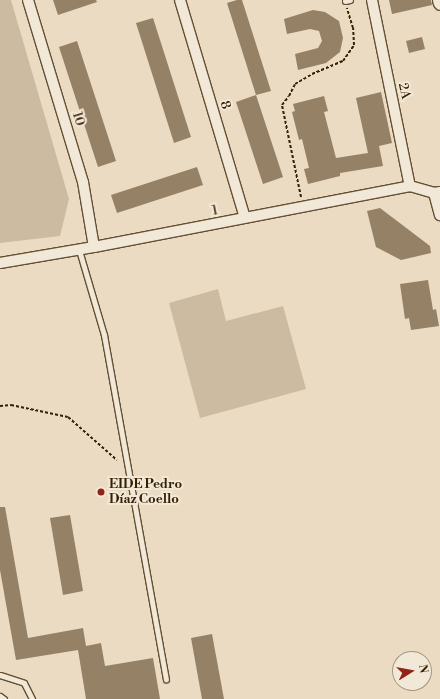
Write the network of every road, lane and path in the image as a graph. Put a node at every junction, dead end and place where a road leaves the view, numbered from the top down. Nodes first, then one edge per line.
1 (28, 0) edge
2 (180, 0) edge
3 (348, 0) edge
4 (372, 0) edge
5 (410, 186) junction
6 (437, 193) edge
7 (304, 207) junction
8 (440, 215) edge
9 (245, 218) junction
10 (94, 248) junction
11 (79, 250) junction
12 (0, 263) edge
13 (0, 406) edge
14 (129, 470) junction
15 (0, 675) edge
16 (166, 680) dead end
17 (0, 696) edge
18 (4, 699) edge
19 (32, 699) edge

1 - 10 street, 10
2 - 9 street, 8
3 - 7 path
4 - 5 street, 2A
5 - 6 street, 1
5 - 7 street, 1
6 - 8 street, 1
7 - 9 street, 1
9 - 10 street, 1
10 - 11 street, 1
11 - 12 street, 1
11 - 14 lane
13 - 14 path
14 - 16 lane
15 - 19 lane
17 - 18 lane

